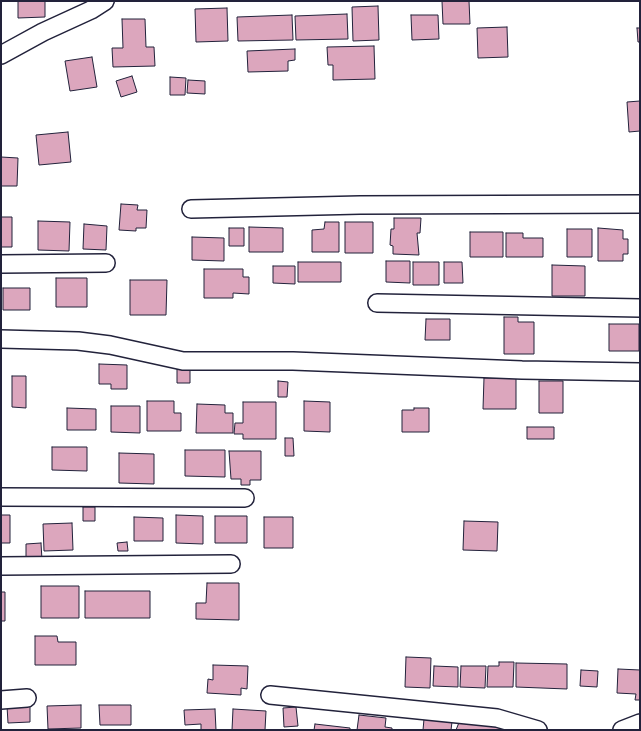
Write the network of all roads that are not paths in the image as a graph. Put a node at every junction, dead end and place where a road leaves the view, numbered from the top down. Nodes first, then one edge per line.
1 (106, 1) edge
2 (1, 55) edge
3 (640, 204) edge
4 (191, 209) dead end
5 (106, 263) dead end
6 (1, 264) edge
7 (377, 303) dead end
8 (640, 308) edge
9 (1, 339) edge
10 (640, 372) edge
11 (1, 497) edge
12 (245, 498) dead end
13 (231, 564) dead end
14 (1, 566) edge
15 (270, 694) dead end
16 (27, 698) dead end
17 (1, 700) edge
18 (640, 723) edge
19 (538, 730) edge
20 (622, 730) edge

1 - 2 street
3 - 4 street
5 - 6 street
7 - 8 street
9 - 10 street
11 - 12 street
13 - 14 street
15 - 19 street
16 - 17 street
18 - 20 street

